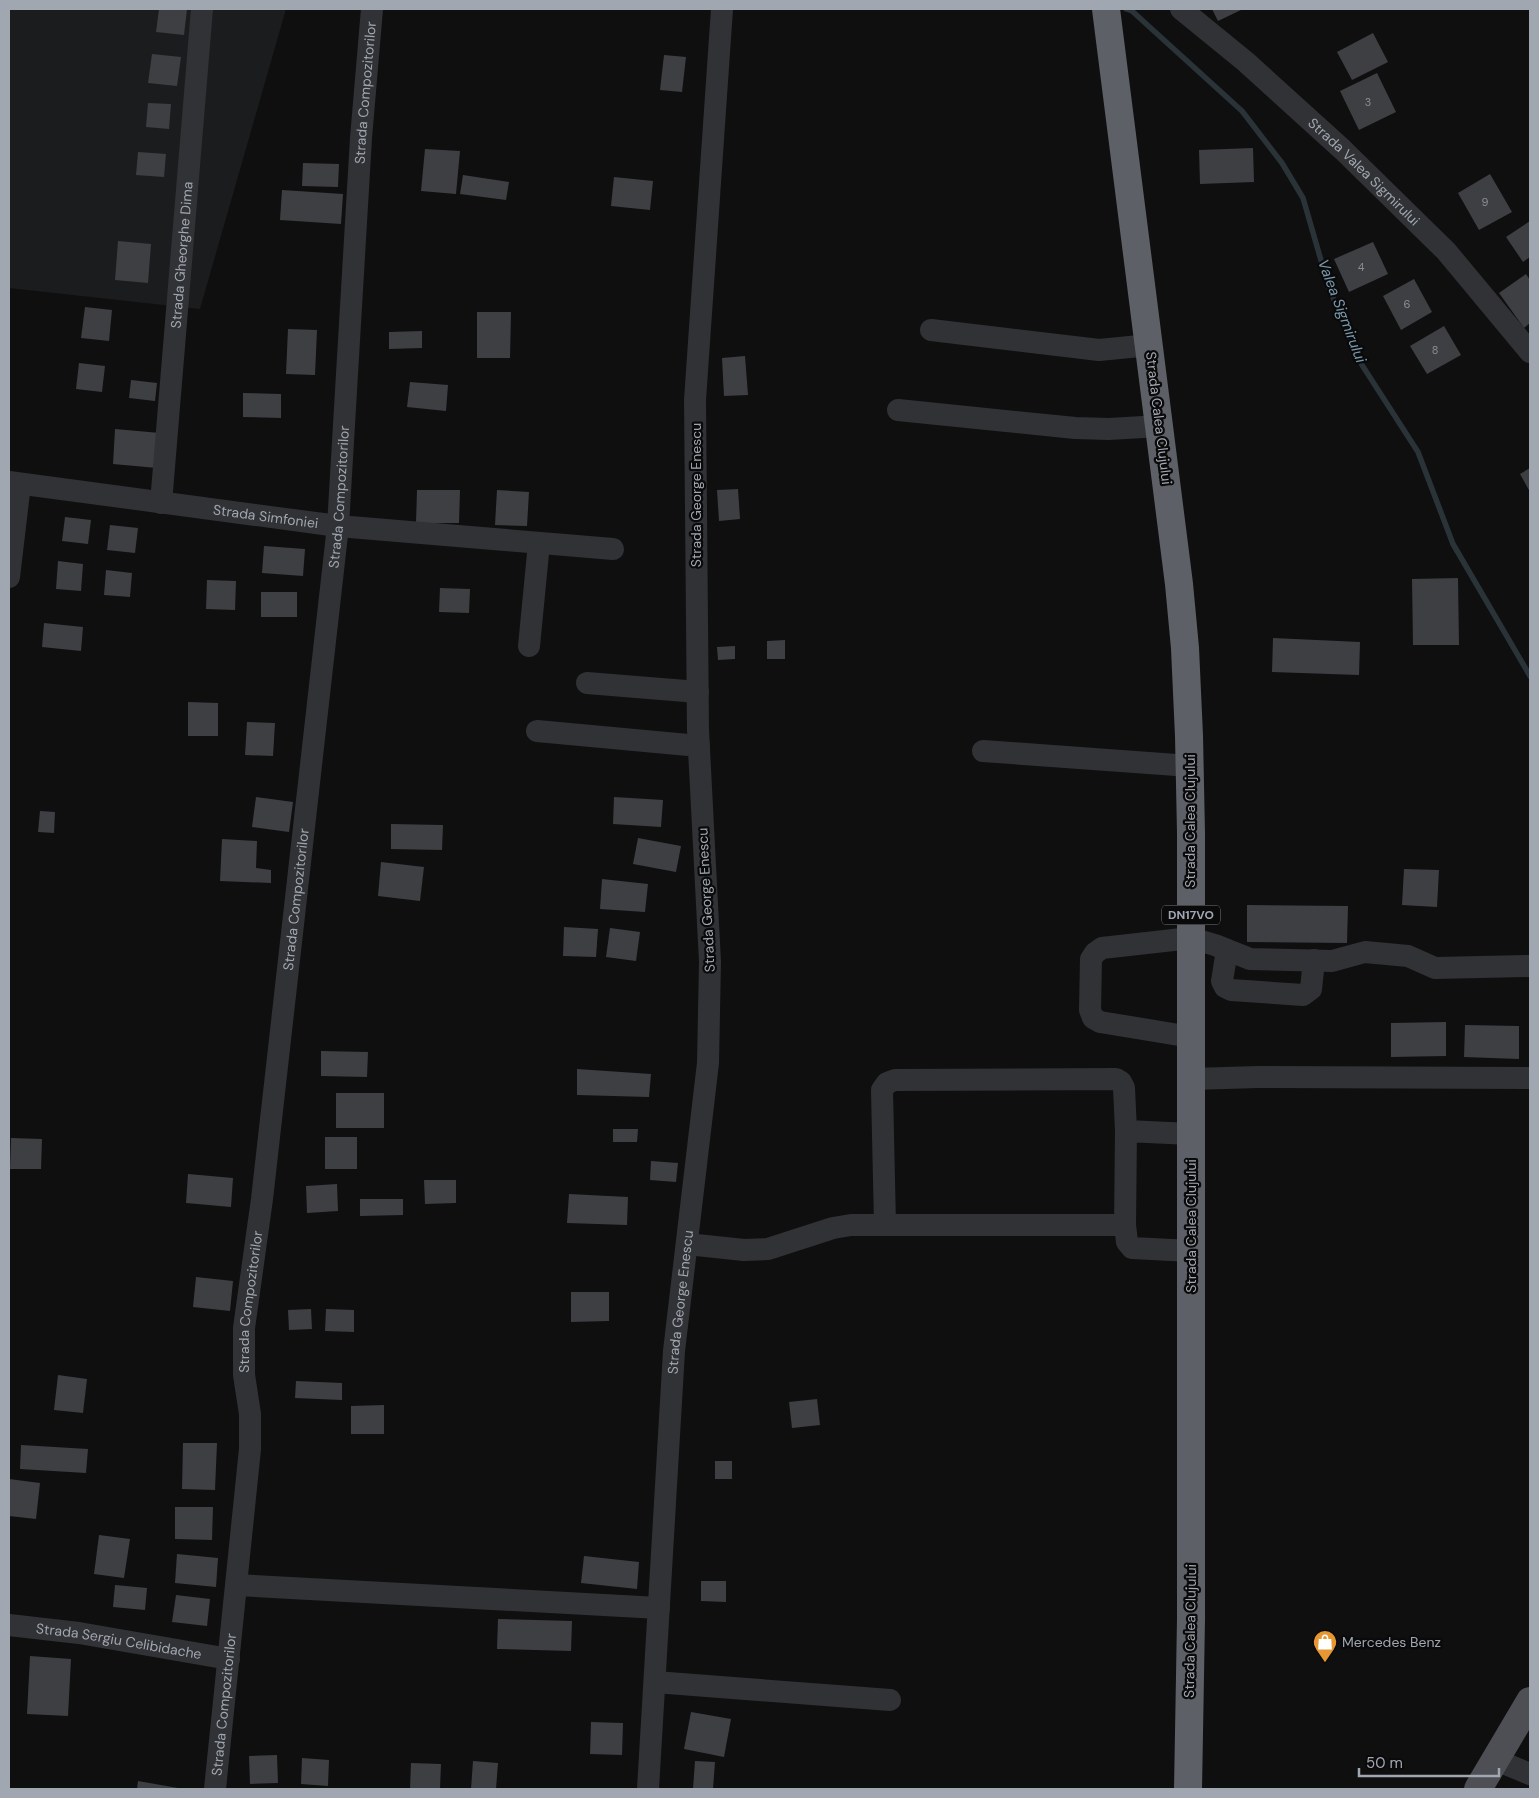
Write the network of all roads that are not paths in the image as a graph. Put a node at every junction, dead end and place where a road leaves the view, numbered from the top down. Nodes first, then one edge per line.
1 (202, 9) edge
2 (372, 9) edge
3 (722, 9) edge
4 (1106, 9) edge
5 (1181, 9) edge
6 (931, 330) dead end
7 (1150, 345) junction
8 (1530, 352) edge
9 (898, 410) dead end
10 (1160, 426) junction
11 (15, 483) edge
12 (161, 503) junction
13 (338, 526) junction
14 (539, 543) junction
15 (612, 549) dead end
16 (9, 577) edge
17 (529, 646) dead end
18 (587, 683) dead end
19 (698, 692) junction
20 (537, 731) dead end
21 (699, 746) junction
22 (983, 751) dead end
23 (1190, 766) junction
24 (1190, 938) junction
25 (1227, 950) junction
26 (1314, 960) junction
27 (1530, 966) edge
28 (1190, 1037) junction
29 (1530, 1078) edge
30 (1191, 1079) junction
31 (1126, 1131) junction
32 (1191, 1134) junction
33 (884, 1225) junction
34 (1125, 1225) junction
35 (686, 1244) junction
36 (1191, 1251) junction
37 (237, 1585) junction
38 (659, 1608) junction
39 (9, 1625) edge
40 (229, 1658) junction
41 (655, 1682) junction
42 (890, 1700) dead end
43 (1530, 1701) edge
44 (1496, 1760) junction
45 (1530, 1774) edge
46 (215, 1789) edge
47 (648, 1789) edge
48 (1188, 1789) edge
49 (1478, 1789) edge

1 - 12 street, Strada Gheorghe Dima
2 - 13 street, Strada Compozitorilor
3 - 19 street, Strada George Enescu
4 - 7 highway, Strada Calea Clujului / DN17VO
5 - 8 street, Strada Valea Sigmirului
6 - 7 street
7 - 10 highway, Strada Calea Clujului / DN17VO
9 - 10 street
10 - 23 highway, Strada Calea Clujului / DN17VO
11 - 12 street, Strada Simfoniei
11 - 16 street
12 - 13 street, Strada Simfoniei
13 - 14 street, Strada Simfoniei
13 - 37 street, Strada Compozitorilor
14 - 15 street, Strada Simfoniei
14 - 17 street
18 - 19 street
19 - 21 street, Strada George Enescu
20 - 21 street
21 - 35 street, Strada George Enescu
22 - 23 street
23 - 24 highway, Strada Calea Clujului / DN17VO
24 - 25 street
24 - 28 highway, Strada Calea Clujului / DN17VO
24 - 28 street
25 - 26 street
25 - 26 street
26 - 27 street
28 - 30 highway, Strada Calea Clujului / DN17VO
29 - 30 street
30 - 32 highway, Strada Calea Clujului / DN17VO
31 - 32 street
31 - 33 street
31 - 34 street
32 - 36 highway, Strada Calea Clujului / DN17VO
33 - 34 street
33 - 35 street
34 - 36 street
35 - 38 street, Strada George Enescu
36 - 48 highway, Strada Calea Clujului / DN17VO
37 - 38 street
37 - 40 street, Strada Compozitorilor
38 - 41 street, Strada George Enescu
39 - 40 street, Strada Sergiu Celibidache
40 - 46 street, Strada Compozitorilor
41 - 42 street
41 - 47 street, Strada George Enescu
43 - 44 main road
44 - 45 street
44 - 49 main road

